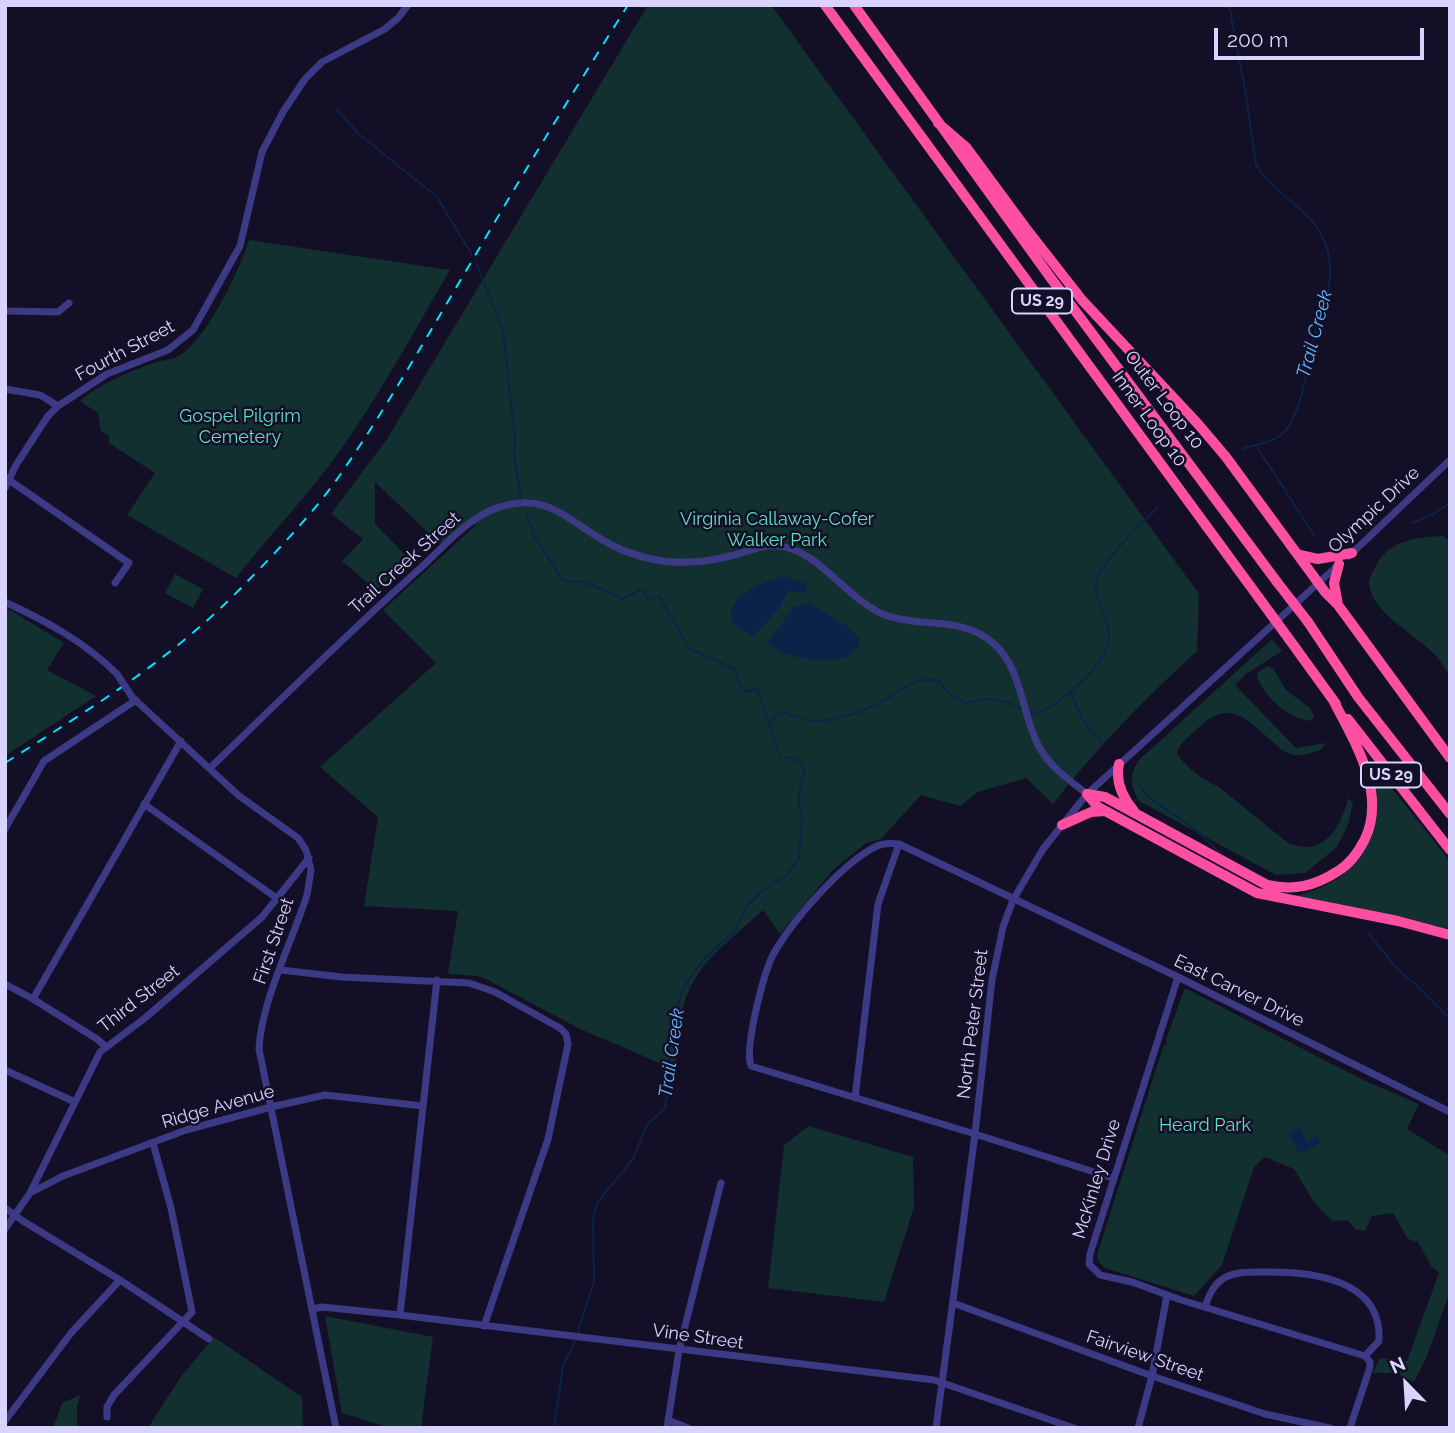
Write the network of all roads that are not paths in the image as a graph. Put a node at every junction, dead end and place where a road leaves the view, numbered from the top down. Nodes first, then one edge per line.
1 (408, 5) edge
2 (825, 5) edge
3 (854, 5) edge
4 (938, 123) junction
5 (69, 303) dead end
6 (5, 312) edge
7 (5, 389) edge
8 (58, 406) junction
9 (1450, 460) edge
10 (9, 480) junction
11 (5, 488) edge
12 (1352, 553) junction
13 (1300, 555) junction
14 (1339, 564) junction
15 (1319, 582) junction
16 (115, 583) dead end
17 (5, 602) edge
18 (1338, 605) junction
19 (1332, 698) junction
20 (134, 699) junction
21 (181, 741) junction
22 (1450, 758) edge
23 (1119, 764) junction
24 (210, 768) junction
25 (1087, 794) junction
26 (144, 804) junction
27 (1105, 811) junction
28 (1450, 814) edge
29 (1138, 815) junction
30 (1062, 825) junction
31 (5, 829) edge
32 (899, 844) junction
33 (1450, 850) edge
34 (309, 858) junction
35 (278, 899) junction
36 (1013, 900) junction
37 (1450, 934) edge
38 (281, 970) junction
39 (1178, 978) junction
40 (437, 980) junction
41 (5, 984) edge
42 (33, 999) junction
43 (105, 1046) junction
44 (5, 1070) edge
45 (855, 1098) junction
46 (75, 1102) junction
47 (423, 1106) junction
48 (271, 1107) junction
49 (1450, 1112) edge
50 (975, 1134) junction
51 (153, 1143) junction
52 (1113, 1178) junction
53 (721, 1183) dead end
54 (30, 1193) junction
55 (5, 1208) edge
56 (15, 1214) junction
57 (5, 1229) edge
58 (120, 1280) junction
59 (1167, 1294) junction
60 (953, 1303) junction
61 (1205, 1307) junction
62 (312, 1309) junction
63 (400, 1315) junction
64 (184, 1322) junction
65 (484, 1325) junction
66 (209, 1339) dead end
67 (679, 1350) junction
68 (1368, 1359) junction
69 (1152, 1376) junction
70 (941, 1382) junction
71 (107, 1417) dead end
72 (5, 1422) edge
73 (668, 1424) edge
74 (12, 1428) edge
75 (336, 1428) edge
76 (688, 1428) edge
77 (936, 1428) edge
78 (1074, 1428) edge
79 (1138, 1428) edge
80 (1330, 1428) edge
81 (1350, 1428) edge

1 - 8 street, Fourth Street
2 - 19 highway, Inner Loop 10 / US 29, bridge
3 - 4 highway, Outer Loop 10 / US 29
4 - 13 highway
4 - 28 highway, Outer Loop 10 / US 29, bridge
5 - 6 street
7 - 8 street
8 - 10 street, Fourth Street
9 - 12 street, Olympic Drive
10 - 11 street, Fourth Street
10 - 16 street
12 - 13 highway
12 - 14 street, Olympic Drive
13 - 15 highway
14 - 15 street, Olympic Drive
14 - 18 highway
15 - 18 highway
15 - 23 street, North Peter Street
17 - 20 street, bridge
18 - 22 highway
19 - 29 highway
19 - 33 highway, Inner Loop 10 / US 29
20 - 21 street
20 - 31 street
21 - 24 street
21 - 26 street
23 - 25 street, North Peter Street
23 - 29 highway
24 - 25 street, Trail Creek Street
24 - 34 street
25 - 27 highway
25 - 29 highway
25 - 30 street, North Peter Street
26 - 35 street
26 - 42 street
27 - 30 highway
27 - 37 highway
30 - 36 street, North Peter Street
32 - 36 street, East Carver Drive
32 - 45 street
32 - 45 street
34 - 35 street, Third Street
34 - 38 street, First Street
35 - 43 street, Third Street
36 - 39 street, East Carver Drive
36 - 50 street, North Peter Street
38 - 40 street
38 - 48 street, First Street
39 - 49 street, East Carver Drive
39 - 52 street, McKinley Drive
40 - 47 street
40 - 65 street
41 - 42 street
42 - 43 street
43 - 46 street, Third Street
44 - 46 street
45 - 50 street
46 - 54 street, Third Street
47 - 48 street, Ridge Avenue
47 - 63 street
48 - 51 street, Ridge Avenue
48 - 62 street, First Street
50 - 52 street
50 - 60 street, North Peter Street
51 - 54 street, Ridge Avenue
51 - 64 street
52 - 59 street, McKinley Drive
53 - 67 street
54 - 56 street, Third Street
55 - 56 street
56 - 57 street, Third Street
56 - 58 street
58 - 64 street
58 - 72 street
59 - 61 street, McKinley Drive
59 - 69 street
60 - 69 street, Fairview Street
60 - 70 street, North Peter Street
61 - 68 street, McKinley Drive
61 - 68 street
62 - 63 street, Vine Street
62 - 75 street, First Street
63 - 65 street, Vine Street
64 - 66 street
64 - 71 street
65 - 67 street, Vine Street
67 - 70 street, Vine Street
67 - 73 street
68 - 81 street
69 - 79 street
69 - 80 street, Fairview Street
70 - 77 street, North Peter Street
70 - 78 street, Vine Street
72 - 74 street
73 - 76 street

